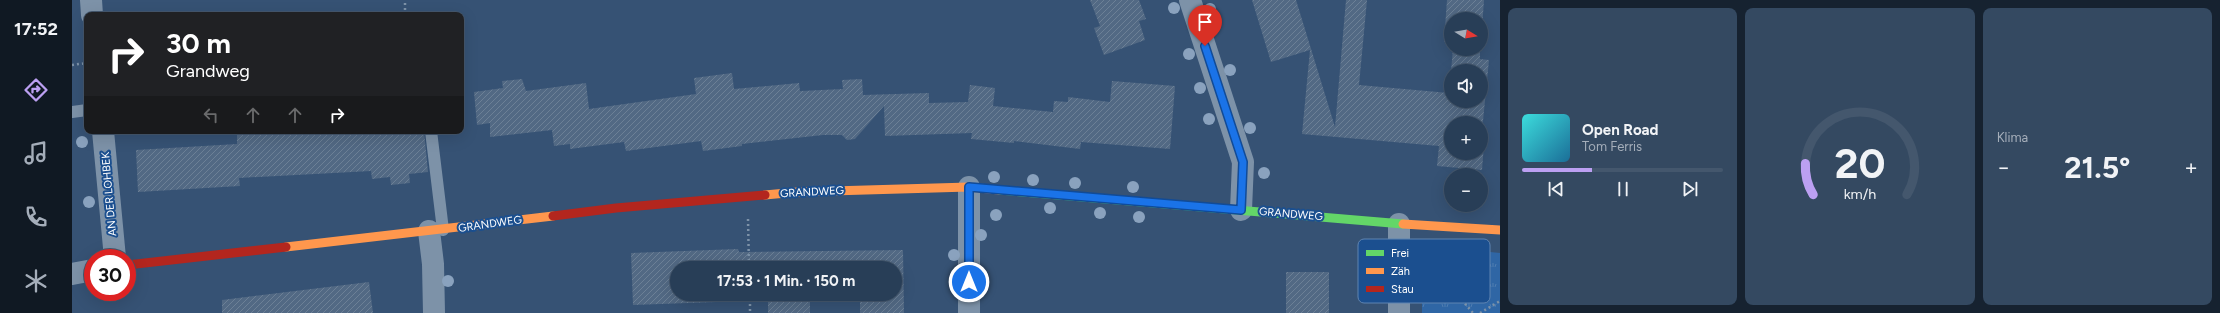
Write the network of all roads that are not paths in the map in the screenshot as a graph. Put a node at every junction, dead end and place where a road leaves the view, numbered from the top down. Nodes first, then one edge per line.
1 (91, 0) edge
2 (1190, 0) edge
3 (92, 12) edge
4 (84, 110) edge
5 (72, 112) edge
6 (103, 134) edge
7 (431, 134) edge
8 (969, 187) junction
9 (1241, 210) junction
10 (1399, 224) junction
11 (1500, 230) edge
12 (436, 231) junction
13 (1399, 239) edge
14 (114, 249) edge
15 (136, 264) edge
16 (84, 272) edge
17 (72, 274) edge
18 (434, 313) edge
19 (969, 313) edge

1 - 3 street
2 - 9 street
4 - 5 lane
6 - 14 street, AN DER LOHBEK
7 - 12 lane
8 - 9 street, GRANDWEG
8 - 12 street, GRANDWEG
8 - 19 street
9 - 10 street, GRANDWEG
10 - 11 street, GRANDWEG
10 - 13 street
12 - 15 street, GRANDWEG
12 - 18 street
16 - 17 street

